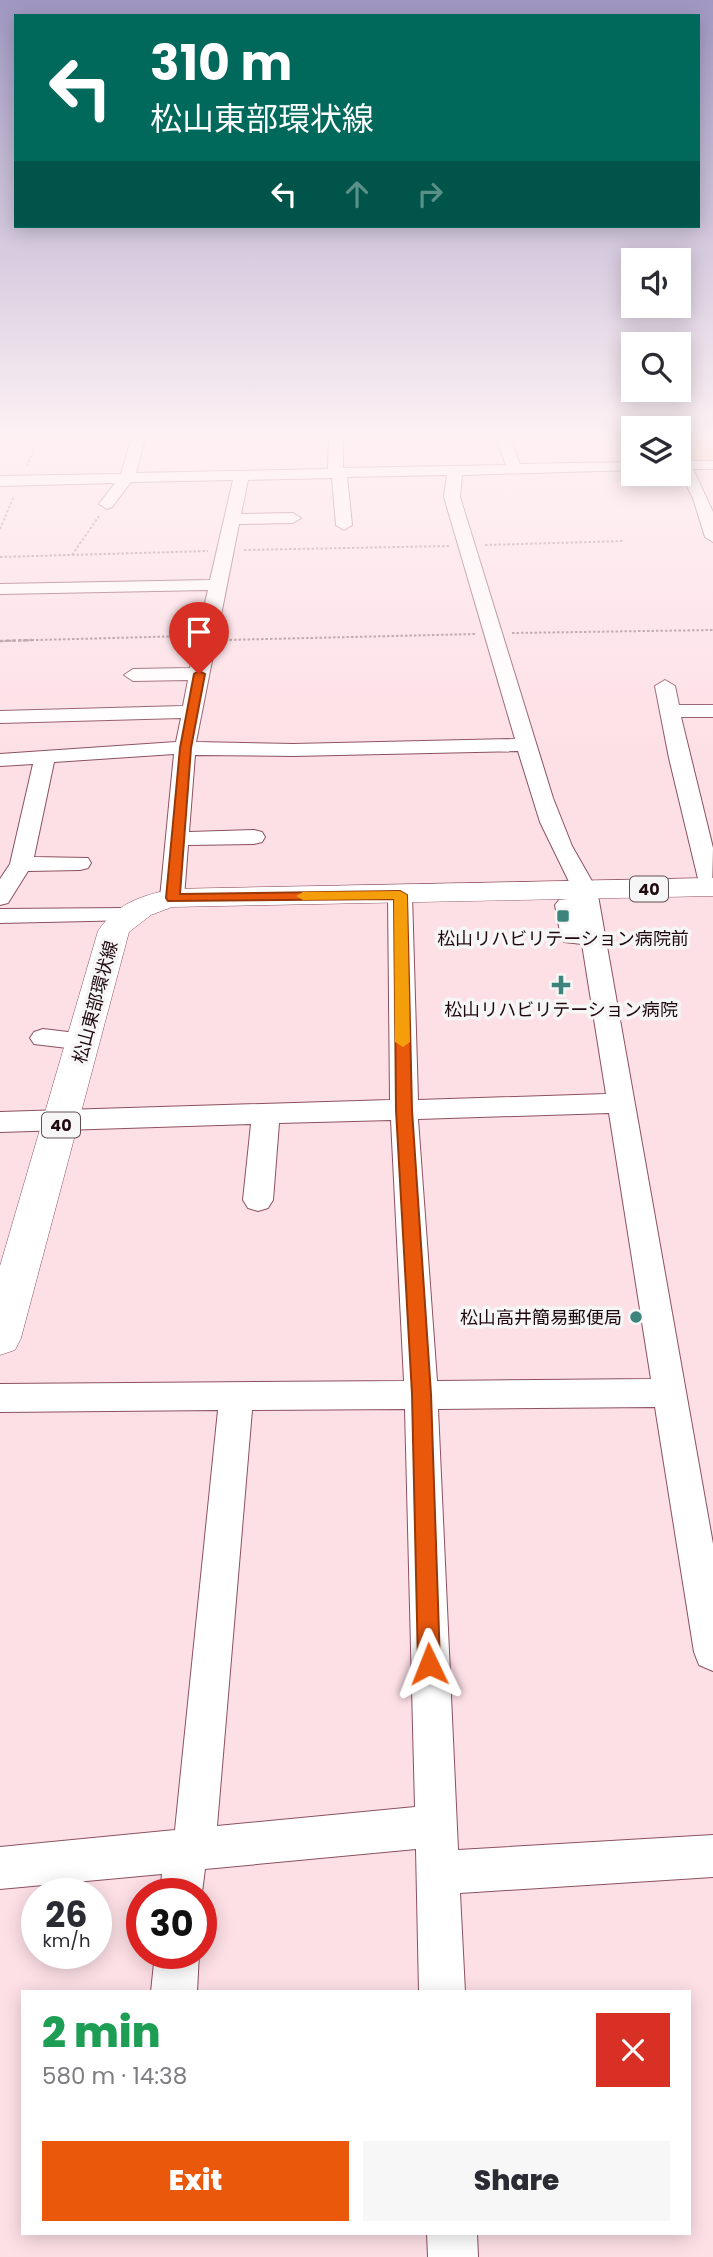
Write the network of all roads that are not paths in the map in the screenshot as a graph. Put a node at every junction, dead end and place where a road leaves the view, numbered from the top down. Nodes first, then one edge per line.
1 (227, 541) edge
2 (467, 541) edge
3 (101, 568) dead end
4 (218, 585) junction
5 (94, 588) junction
6 (0, 589) edge
7 (199, 674) junction
8 (133, 675) dead end
9 (665, 686) dead end
10 (713, 710) edge
11 (673, 711) junction
12 (192, 712) junction
13 (1, 717) edge
14 (527, 745) junction
15 (186, 748) junction
16 (45, 758) junction
17 (0, 760) edge
18 (254, 837) dead end
19 (178, 839) junction
20 (80, 863) dead end
21 (21, 864) junction
22 (713, 887) edge
23 (400, 895) junction
24 (586, 897) junction
25 (0, 898) edge
26 (173, 898) junction
27 (126, 915) junction
28 (0, 916) edge
29 (43, 1038) dead end
30 (84, 1041) junction
31 (621, 1103) junction
32 (404, 1110) junction
33 (266, 1114) junction
34 (62, 1120) junction
35 (0, 1122) edge
36 (258, 1200) dead end
37 (0, 1338) edge
38 (669, 1393) junction
39 (421, 1394) junction
40 (236, 1396) junction
41 (0, 1398) edge
42 (713, 1651) edge
43 (435, 1826) junction
44 (189, 1851) junction
45 (713, 1856) edge
46 (0, 1868) edge
47 (436, 1873) junction
48 (185, 1878) edge
49 (176, 1969) edge
50 (174, 1990) edge
51 (442, 1990) edge
52 (452, 2235) edge
53 (453, 2257) edge

1 - 4 street
2 - 14 street
3 - 5 street
4 - 5 street
4 - 7 street
5 - 6 street
7 - 8 street
7 - 12 street
9 - 11 street
10 - 11 street
11 - 22 street
12 - 13 street
12 - 15 street
14 - 15 street
14 - 24 street
15 - 16 street
15 - 19 street
16 - 17 street
16 - 21 street
18 - 19 street
19 - 26 street
20 - 21 street
21 - 25 street
22 - 24 main road, 40
23 - 24 main road, 40
23 - 26 main road, 40
23 - 32 street
24 - 31 street
26 - 27 main road, 40
27 - 28 street
27 - 30 main road, 松山東部環状線 / 40
29 - 30 street
30 - 34 main road, 松山東部環状線 / 40
31 - 32 street
31 - 38 street
32 - 33 street
32 - 39 street
33 - 34 street
33 - 36 street
34 - 35 street
34 - 37 main road, 松山東部環状線 / 40
38 - 39 street
38 - 42 street
39 - 40 street
39 - 43 street
40 - 41 street
40 - 44 street
43 - 44 street
43 - 47 street
44 - 46 street
44 - 48 street
45 - 47 street
47 - 51 street
49 - 50 street
52 - 53 street

